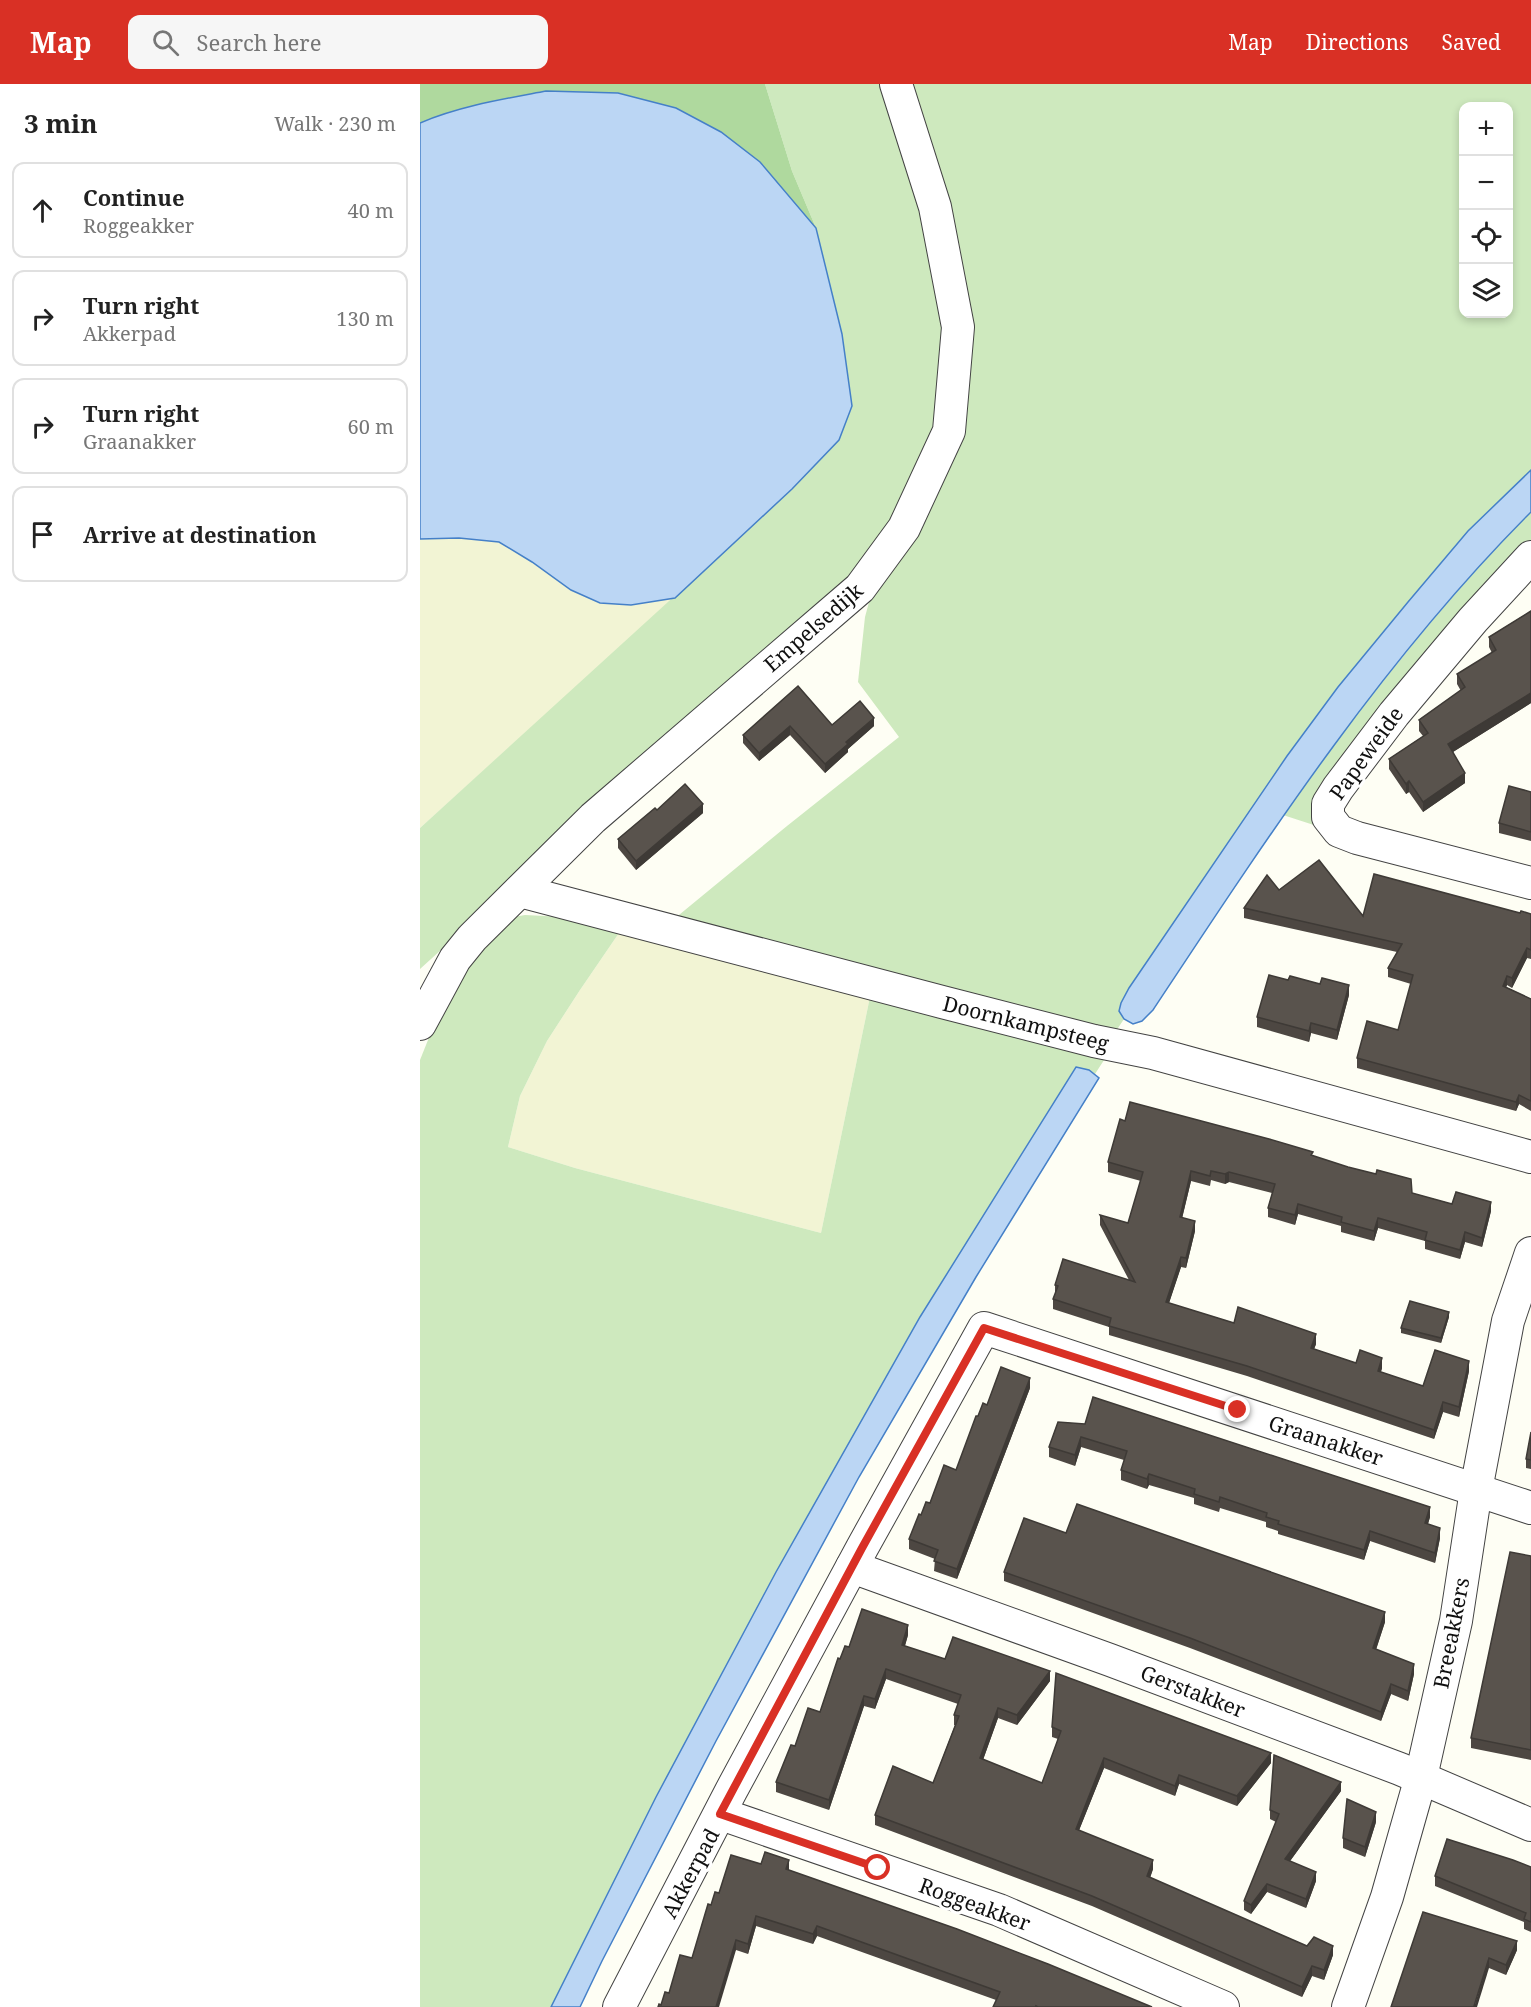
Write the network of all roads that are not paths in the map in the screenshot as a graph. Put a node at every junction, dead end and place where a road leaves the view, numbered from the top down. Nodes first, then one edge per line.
1 (896, 84) edge
2 (1531, 557) edge
3 (1531, 883) edge
4 (520, 891) junction
5 (420, 1024) edge
6 (1531, 1157) edge
7 (1531, 1253) edge
8 (984, 1328) joint
9 (1476, 1490) junction
10 (1531, 1508) edge
11 (852, 1567) junction
12 (1420, 1777) junction
13 (720, 1814) junction
14 (1531, 1825) edge
15 (619, 2007) edge
16 (1223, 2007) edge
17 (1348, 2007) edge

1 - 4 street, Empelsedijk
2 - 3 street, Papeweide
4 - 5 street, Empelsedijk
4 - 6 street, Doornkampsteeg
7 - 9 street, Breeakkers
8 - 9 street, Graanakker
8 - 11 street, Akkerpad
9 - 10 street, Graanakker
9 - 12 street, Breeakkers
11 - 12 street, Gerstakker
11 - 13 street, Akkerpad
12 - 14 street, Gerstakker
12 - 17 street, Breeakkers
13 - 15 street, Akkerpad
13 - 16 street, Roggeakker

